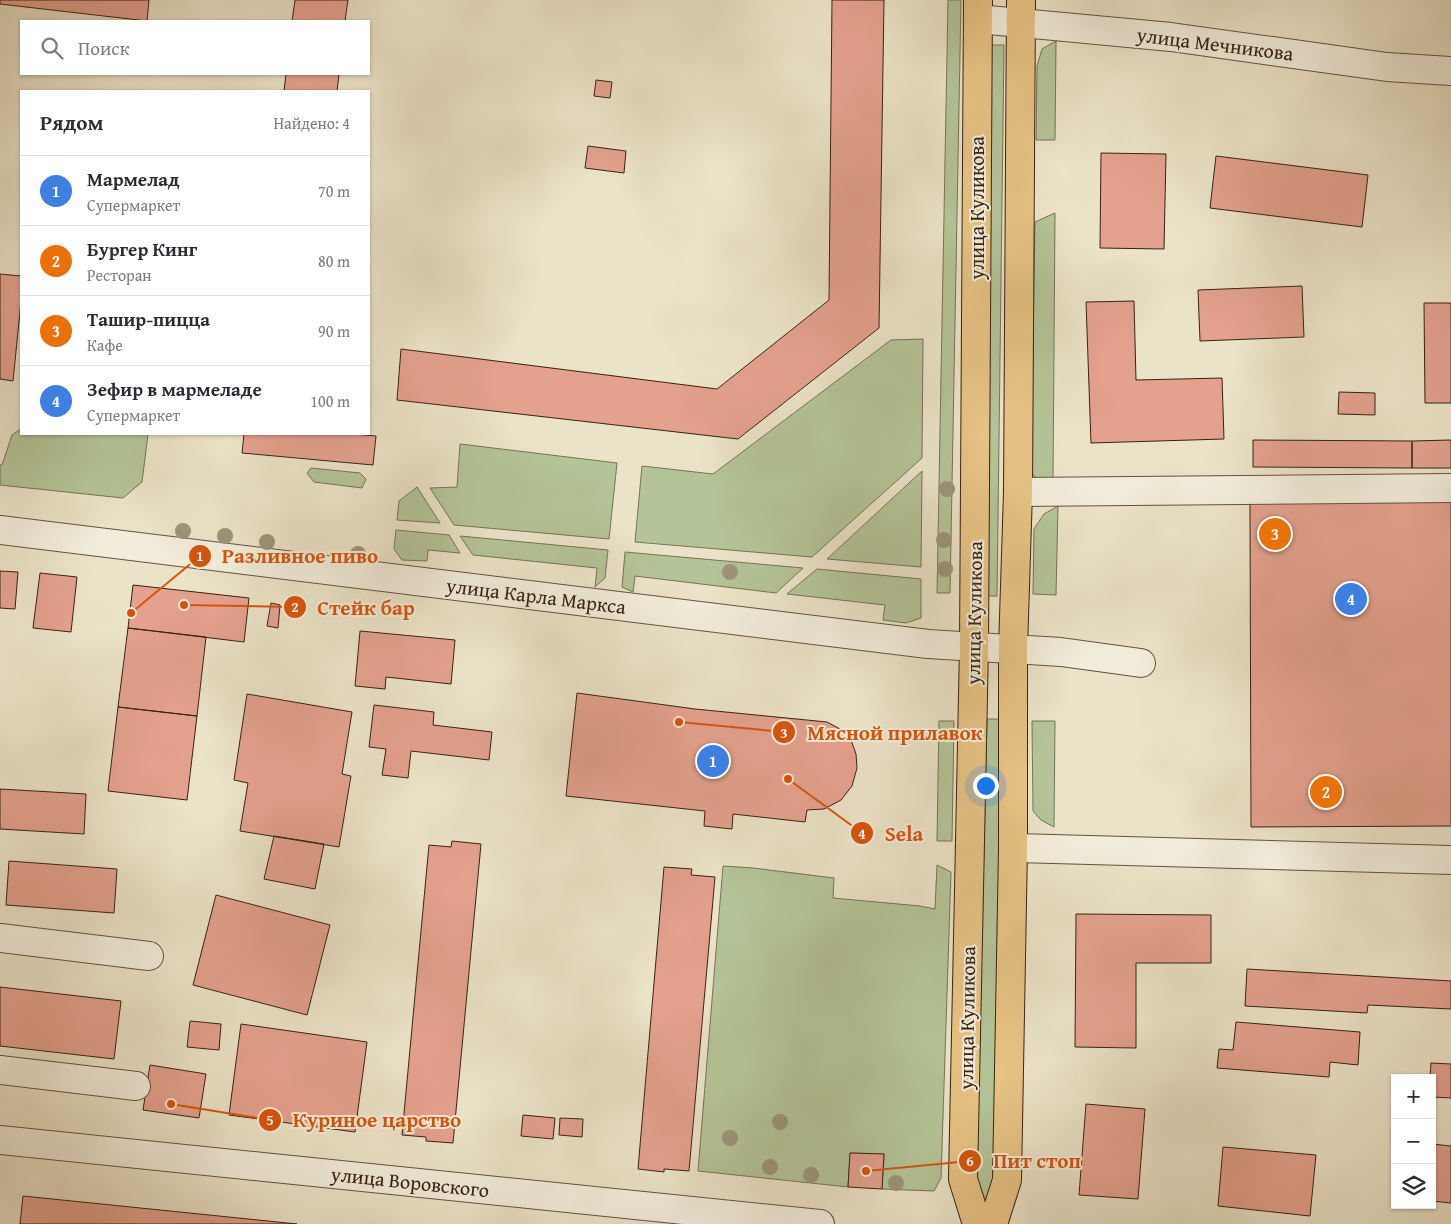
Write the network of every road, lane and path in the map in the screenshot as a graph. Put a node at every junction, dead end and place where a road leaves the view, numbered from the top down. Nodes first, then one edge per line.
1 (978, 10) edge
2 (1020, 11) edge
3 (1451, 71) edge
4 (1451, 488) edge
5 (1018, 492) junction
6 (0, 530) edge
7 (974, 647) junction
8 (1013, 649) junction
9 (1141, 663) dead end
10 (1013, 848) junction
11 (1451, 860) edge
12 (0, 938) edge
13 (149, 956) dead end
14 (0, 1070) edge
15 (136, 1086) dead end
16 (0, 1140) edge
17 (820, 1224) edge
18 (977, 1224) edge
19 (993, 1224) edge

1 - 2 street, улица Мечникова
1 - 7 main road, улица Куликова
2 - 3 street, улица Мечникова
2 - 5 main road, улица Куликова
4 - 5 street
5 - 8 main road, улица Куликова
6 - 7 street, улица Карла Маркса
7 - 8 street, улица Карла Маркса
7 - 18 main road, улица Куликова
8 - 9 street, улица Карла Маркса
8 - 10 main road, улица Куликова
10 - 11 street
10 - 19 main road, улица Куликова
12 - 13 street
14 - 15 street
16 - 17 street, улица Воровского

